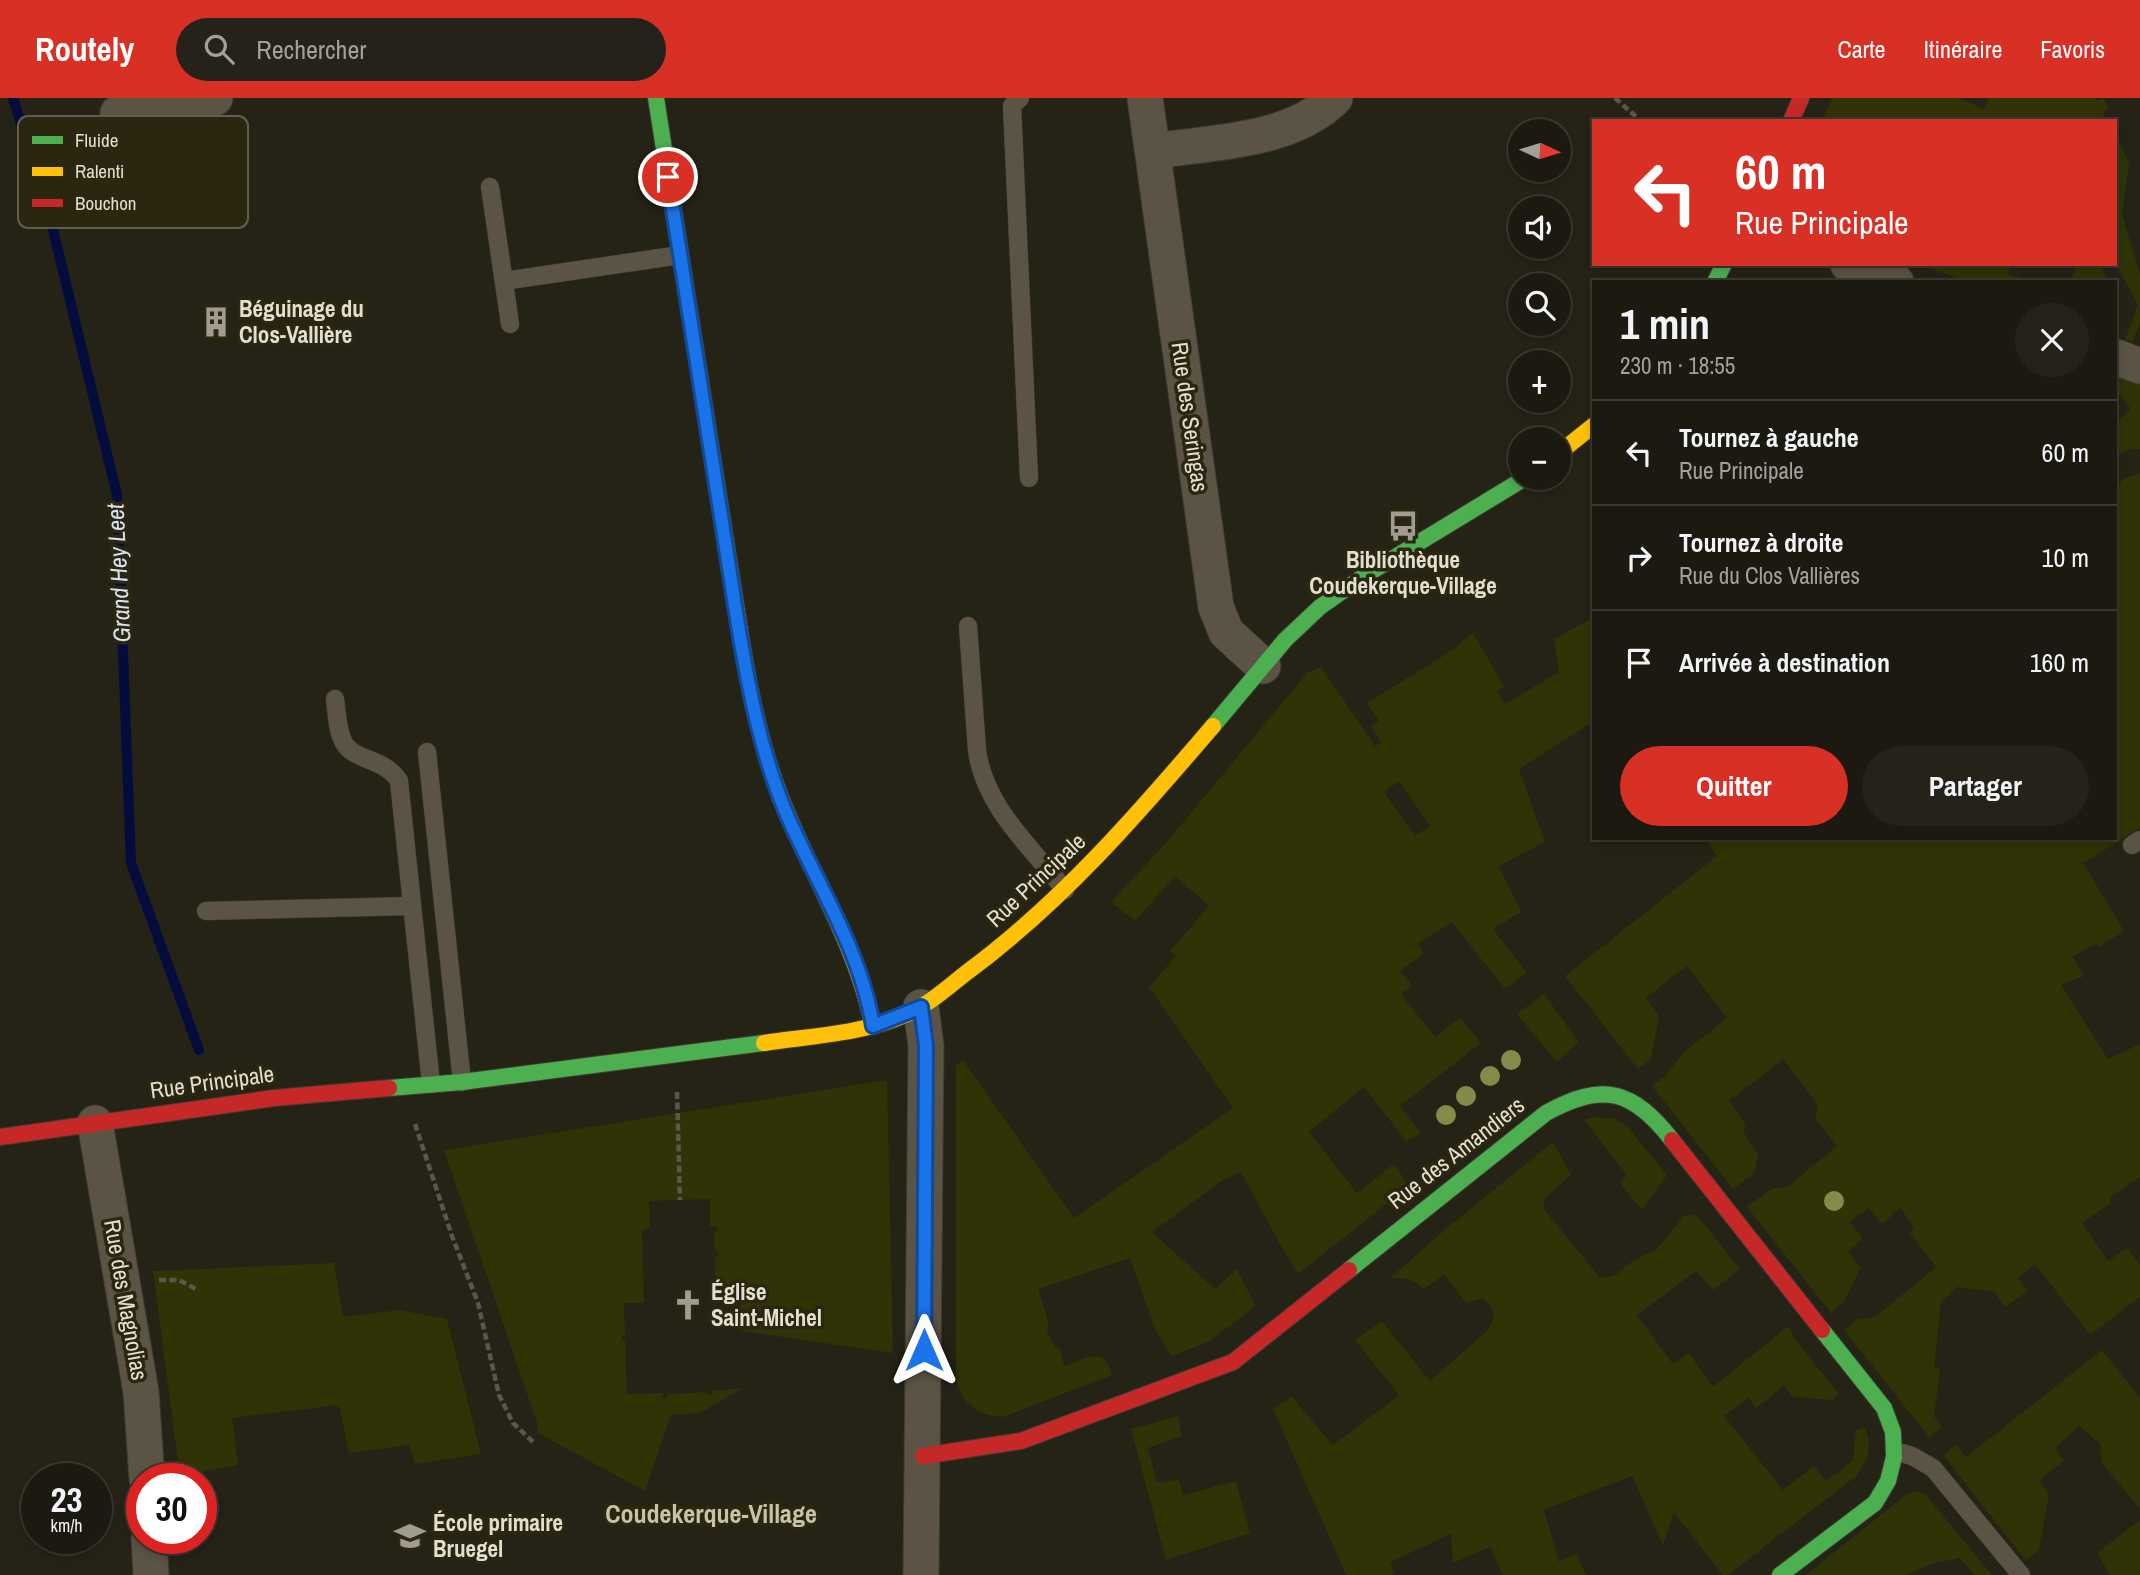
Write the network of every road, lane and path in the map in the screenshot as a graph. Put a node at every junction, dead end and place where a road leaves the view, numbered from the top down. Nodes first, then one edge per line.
1 (215, 98) edge
2 (656, 98) edge
3 (1020, 98) edge
4 (1145, 98) edge
5 (1335, 98) edge
6 (1615, 98) edge
7 (1801, 98) edge
8 (118, 113) dead end
9 (1640, 119) edge
10 (1792, 119) edge
11 (1154, 151) junction
12 (490, 187) dead end
13 (680, 255) junction
14 (1853, 266) edge
15 (1891, 280) edge
16 (504, 281) junction
17 (510, 324) dead end
18 (2117, 357) edge
19 (2140, 366) edge
20 (1592, 427) edge
21 (1571, 443) edge
22 (1029, 478) dead end
23 (1508, 489) edge
24 (968, 626) dead end
25 (1262, 666) junction
26 (335, 699) dead end
27 (427, 752) dead end
28 (1065, 890) junction
29 (412, 906) junction
30 (206, 911) dead end
31 (921, 1007) junction
32 (873, 1026) junction
33 (676, 1056) junction
34 (462, 1082) junction
35 (431, 1084) junction
36 (403, 1086) junction
37 (95, 1123) junction
38 (0, 1137) edge
39 (680, 1200) dead end
40 (533, 1442) dead end
41 (1895, 1451) junction
42 (923, 1456) junction
43 (146, 1463) edge
44 (150, 1554) edge
45 (151, 1575) edge
46 (922, 1575) edge
47 (1780, 1575) edge
48 (2021, 1575) edge

1 - 8 street
2 - 13 street
3 - 22 lane
4 - 11 street, Rue des Seringas
5 - 11 street
6 - 9 path
7 - 10 street
11 - 25 street, Rue des Seringas
12 - 16 lane
13 - 16 lane
13 - 32 street
14 - 15 street
16 - 17 lane
18 - 19 street
20 - 21 street
23 - 25 street, Rue Principale
24 - 28 lane
25 - 28 street, Rue Principale
26 - 29 lane
27 - 34 lane
28 - 31 street, Rue Principale
29 - 30 lane
29 - 35 lane
31 - 32 street, Rue Principale
31 - 42 street
32 - 33 street, Rue Principale
33 - 34 street, Rue Principale
33 - 39 path
34 - 35 street, Rue Principale
35 - 36 street, Rue Principale
36 - 37 street, Rue Principale
36 - 40 path
37 - 38 street, Rue Principale
37 - 43 street, Rue des Magnolias
41 - 42 street, Rue des Amandiers
41 - 47 street, Rue des Amandiers
41 - 48 lane
42 - 46 street
44 - 45 street

